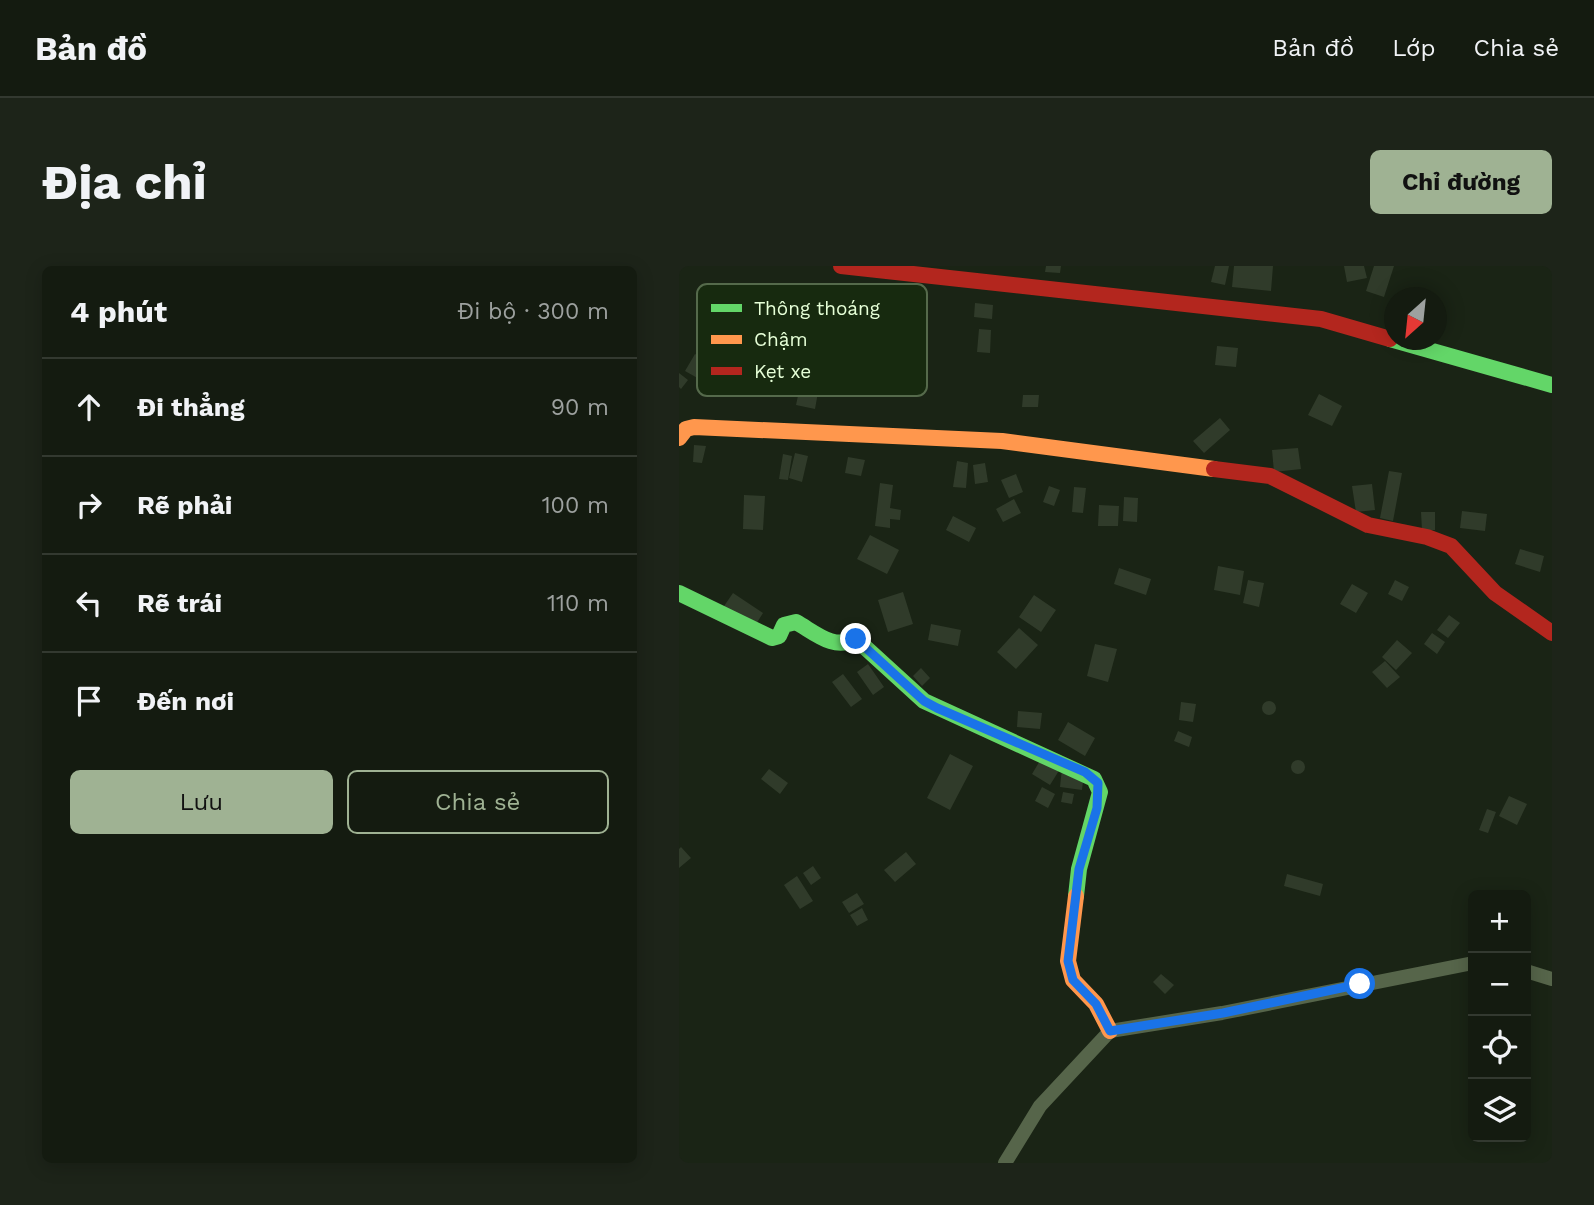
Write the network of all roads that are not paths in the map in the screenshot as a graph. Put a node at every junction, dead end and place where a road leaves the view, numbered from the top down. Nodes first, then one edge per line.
1 (841, 266) edge
2 (1552, 384) edge
3 (679, 438) edge
4 (679, 593) edge
5 (1552, 633) edge
6 (1468, 964) edge
7 (1531, 973) edge
8 (1552, 979) edge
9 (1110, 1031) junction
10 (1005, 1163) edge

1 - 2 street
3 - 5 street
4 - 9 street
6 - 9 street
7 - 8 street
9 - 10 street

